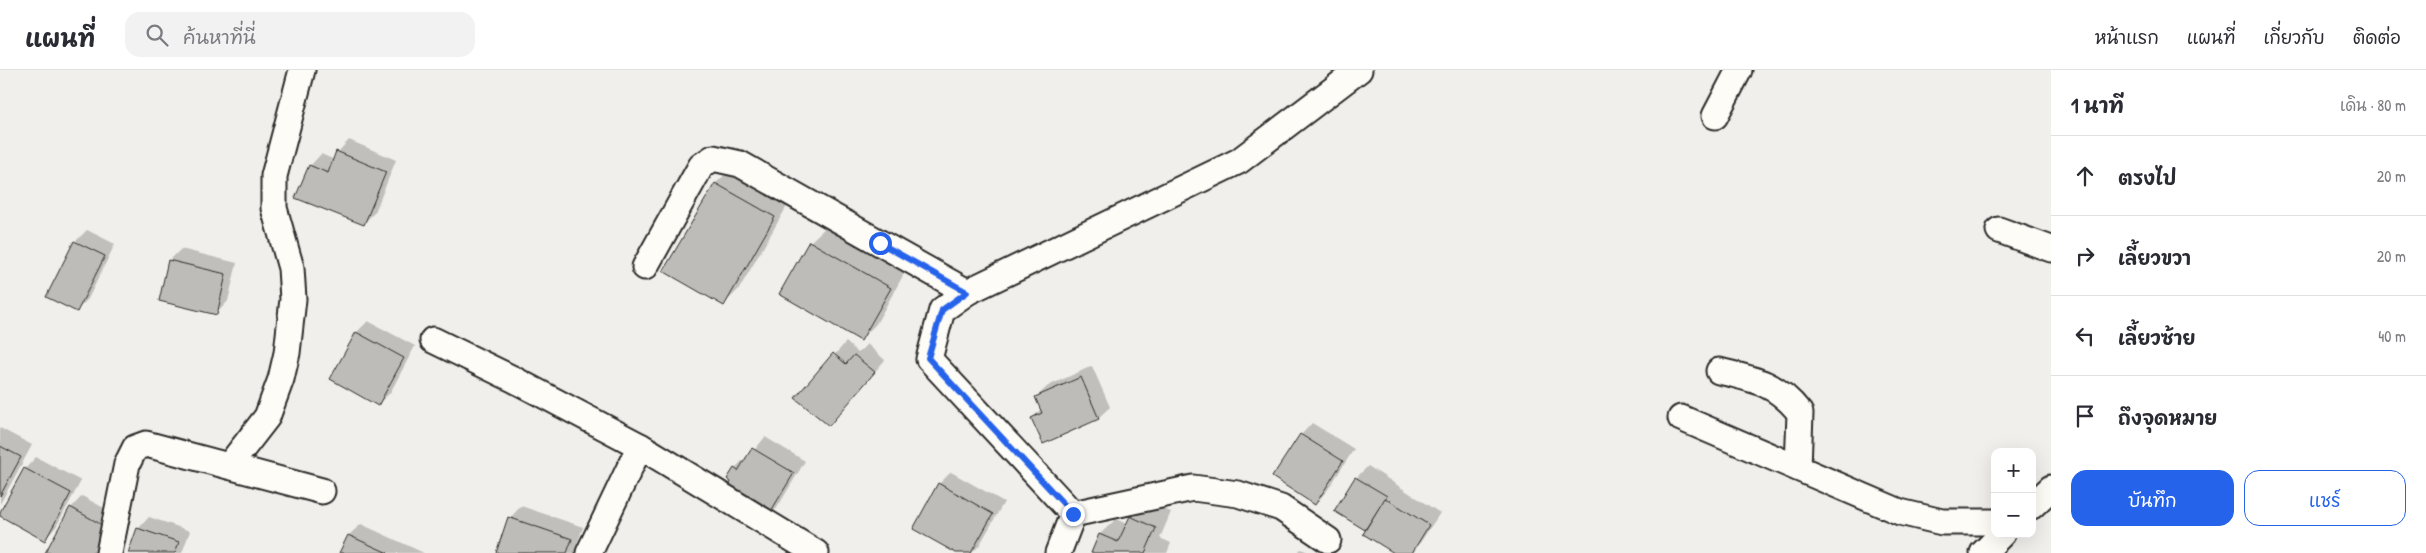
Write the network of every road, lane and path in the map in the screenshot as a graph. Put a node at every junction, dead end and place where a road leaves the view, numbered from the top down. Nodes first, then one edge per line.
1 (302, 70) edge
2 (1359, 70) edge
3 (1739, 70) edge
4 (1715, 116) dead end
5 (1998, 230) dead end
6 (2051, 249) edge
7 (646, 267) dead end
8 (967, 292) junction
9 (433, 340) dead end
10 (1719, 372) dead end
11 (1681, 418) dead end
12 (640, 446) junction
13 (229, 466) junction
14 (1798, 468) junction
15 (2051, 488) edge
16 (322, 491) dead end
17 (2036, 502) edge
18 (1073, 514) junction
19 (1991, 522) edge
20 (1998, 538) edge
21 (1328, 540) dead end
22 (109, 553) edge
23 (589, 553) edge
24 (816, 553) edge
25 (1058, 553) edge
26 (1983, 553) edge

1 - 13 street
2 - 8 street
3 - 4 street
5 - 6 street
7 - 8 street
8 - 18 street
9 - 12 street
10 - 14 street
11 - 14 street
12 - 23 street
12 - 24 street
13 - 16 street
13 - 22 street
14 - 19 street
15 - 17 street
18 - 21 street
18 - 25 street
20 - 26 street

